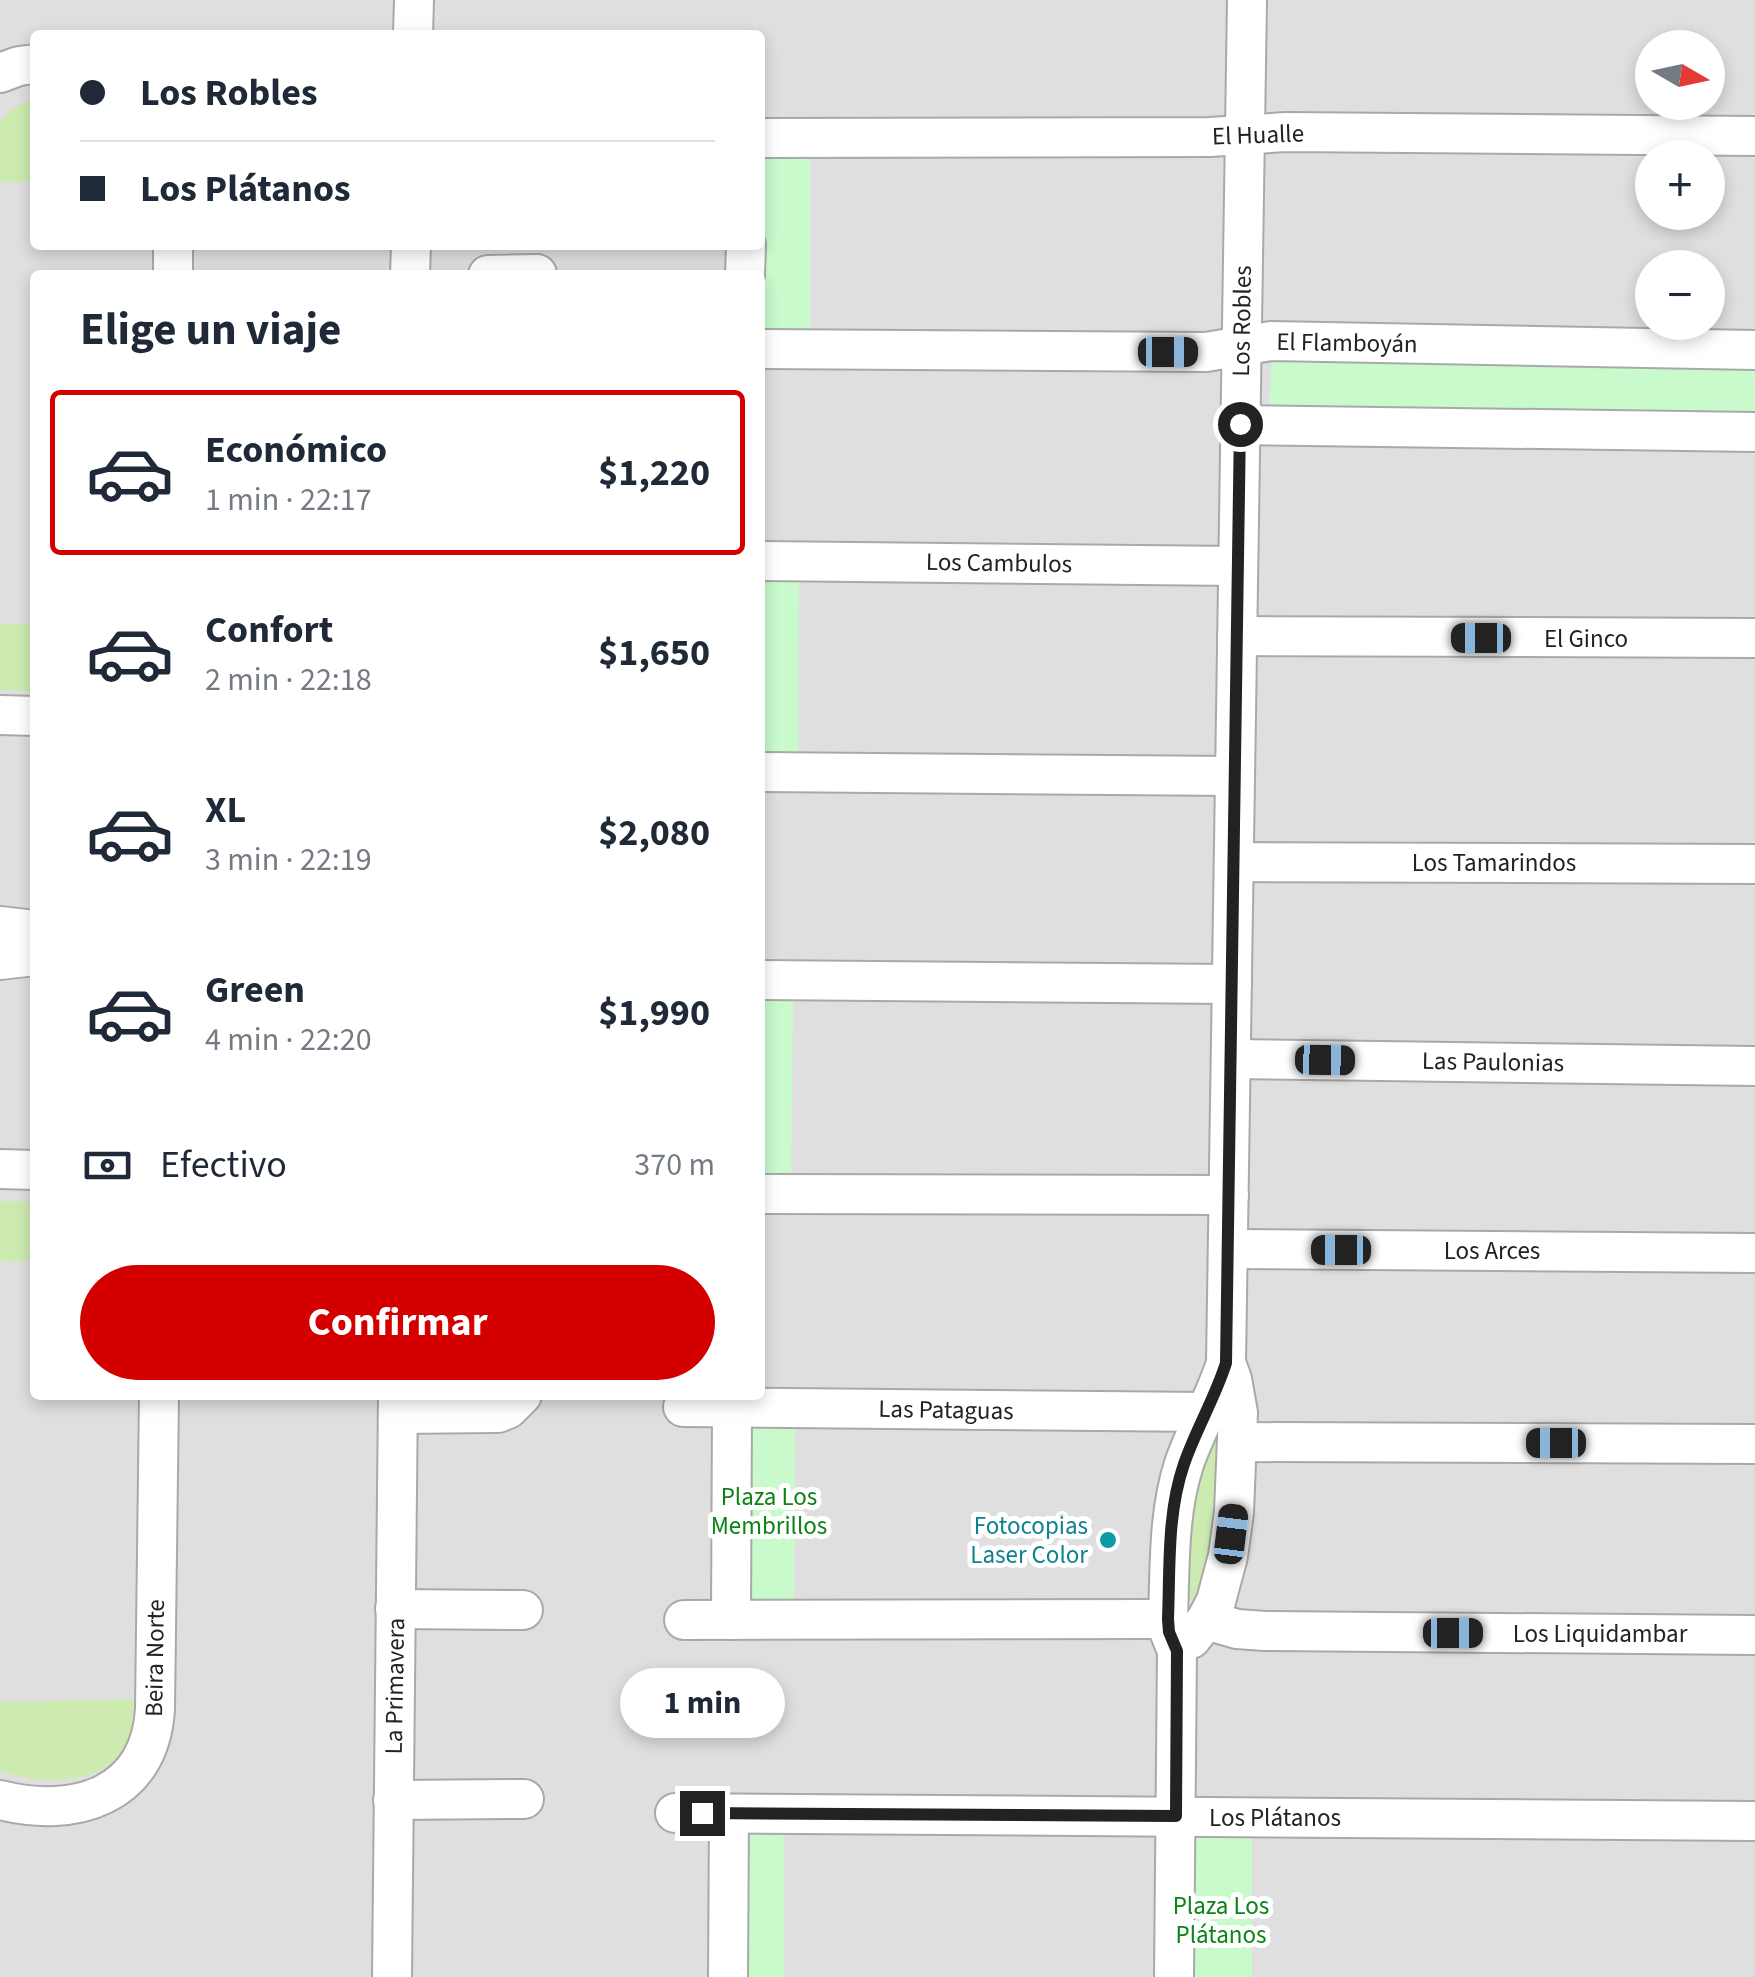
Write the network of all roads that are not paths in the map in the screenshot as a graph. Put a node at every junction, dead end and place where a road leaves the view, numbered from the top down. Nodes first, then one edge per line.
1 (414, 0) edge
2 (1246, 0) edge
3 (413, 30) edge
4 (30, 65) edge
5 (0, 73) edge
6 (1244, 135) junction
7 (1755, 136) edge
8 (765, 138) edge
9 (1242, 346) junction
10 (765, 350) edge
11 (1755, 350) edge
12 (1240, 424) junction
13 (1755, 432) edge
14 (765, 561) edge
15 (1238, 566) junction
16 (1238, 636) junction
17 (1755, 638) edge
18 (0, 716) edge
19 (30, 716) edge
20 (765, 772) edge
21 (1235, 776) junction
22 (1234, 862) junction
23 (1755, 864) edge
24 (0, 926) edge
25 (30, 929) edge
26 (30, 957) edge
27 (0, 960) edge
28 (765, 980) edge
29 (1232, 984) junction
30 (1231, 1059) junction
31 (1755, 1066) edge
32 (0, 1169) edge
33 (30, 1170) edge
34 (765, 1194) edge
35 (1229, 1195) junction
36 (1228, 1248) junction
37 (1755, 1253) edge
38 (1226, 1363) junction
39 (158, 1400) edge
40 (517, 1400) edge
41 (398, 1405) edge
42 (684, 1408) dead end
43 (732, 1408) junction
44 (1208, 1412) junction
45 (1238, 1442) junction
46 (1755, 1444) edge
47 (396, 1609) junction
48 (522, 1610) dead end
49 (684, 1620) dead end
50 (731, 1620) junction
51 (1206, 1620) junction
52 (1755, 1634) edge
53 (1173, 1635) junction
54 (524, 1799) dead end
55 (0, 1800) edge
56 (394, 1800) junction
57 (675, 1813) dead end
58 (729, 1814) junction
59 (1176, 1816) junction
60 (1755, 1821) edge
61 (392, 1977) edge
62 (728, 1977) edge
63 (1174, 1977) edge

1 - 3 street
2 - 6 street, Los Robles
4 - 5 street
6 - 7 street, El Hualle
6 - 8 street, El Hualle
6 - 9 street, Los Robles
9 - 10 street, El Flamboyán
9 - 11 street, El Flamboyán
9 - 12 street, Los Robles
12 - 13 street
12 - 15 street, Los Robles
14 - 15 street, Los Cambulos
15 - 16 street, Los Robles
16 - 17 street, El Ginco
16 - 21 street, Los Robles
18 - 19 street
20 - 21 street
21 - 22 street, Los Robles
22 - 23 street, Los Tamarindos
22 - 29 street, Los Robles
24 - 25 street
26 - 27 street
28 - 29 street
29 - 30 street, Los Robles
30 - 31 street, Las Paulonias
30 - 35 street, Los Robles
32 - 33 street
34 - 35 street
35 - 36 street, Los Robles
36 - 37 street, Los Arces
36 - 38 street, Los Robles
38 - 44 street, Los Robles
38 - 45 street, Los Robles
39 - 55 street, Beira Norte
40 - 41 street
41 - 47 street, La Primavera
42 - 43 street, Las Pataguas
43 - 44 street, Las Pataguas
43 - 50 street
44 - 53 street, Los Robles
45 - 46 street
45 - 51 street, Los Robles
47 - 48 street
47 - 56 street, La Primavera
49 - 50 street
50 - 53 street
51 - 52 street, Los Liquidambar
51 - 53 street, Los Robles
53 - 59 street, Los Robles
54 - 56 street
56 - 61 street, La Primavera
57 - 58 street, Los Plátanos
58 - 59 street, Los Plátanos
58 - 62 street
59 - 60 street, Los Plátanos
59 - 63 street, Los Robles

